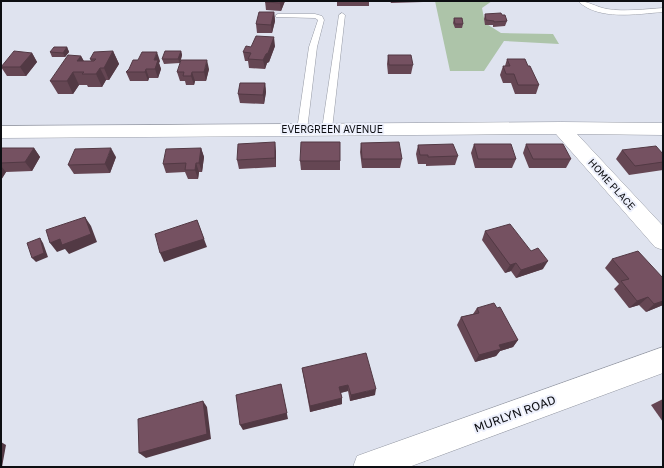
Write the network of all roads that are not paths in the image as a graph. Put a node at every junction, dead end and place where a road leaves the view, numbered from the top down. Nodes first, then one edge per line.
1 (581, 1) edge
2 (663, 10) edge
3 (342, 15) dead end
4 (278, 16) dead end
5 (561, 128) junction
6 (663, 129) edge
7 (302, 130) junction
8 (327, 130) junction
9 (1, 132) edge
10 (663, 241) edge
11 (663, 360) edge
12 (368, 467) edge

1 - 2 lane
3 - 8 lane
4 - 7 lane
5 - 6 street, EVERGREEN AVENUE
5 - 8 street, EVERGREEN AVENUE
5 - 10 street, HOME PLACE
7 - 8 street, EVERGREEN AVENUE
7 - 9 street, EVERGREEN AVENUE
11 - 12 street, MURLYN ROAD

